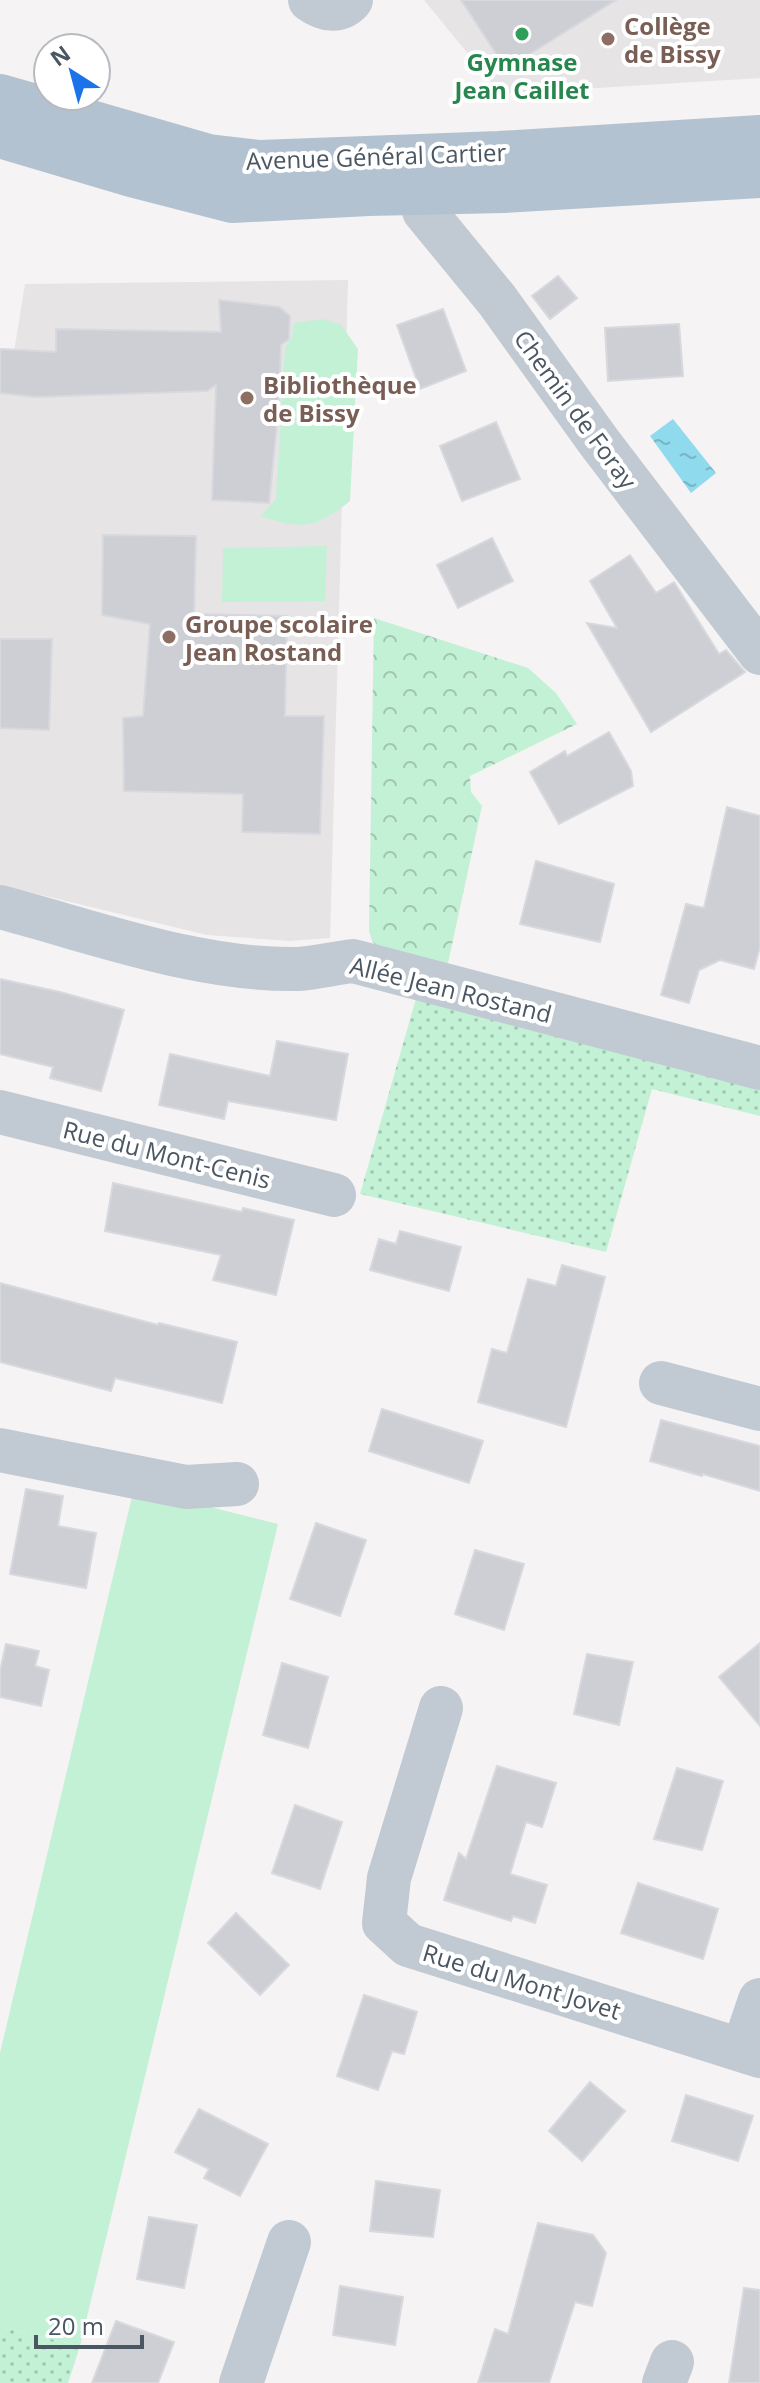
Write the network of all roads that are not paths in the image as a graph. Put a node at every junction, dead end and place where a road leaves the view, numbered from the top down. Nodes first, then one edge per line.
1 (310, 0) edge
2 (351, 0) edge
3 (0, 96) edge
4 (0, 136) edge
5 (760, 137) edge
6 (425, 174) junction
7 (203, 175) junction
8 (760, 176) edge
9 (760, 653) edge
10 (0, 907) edge
11 (760, 1068) edge
12 (0, 1112) edge
13 (334, 1195) dead end
14 (661, 1383) dead end
15 (760, 1409) edge
16 (0, 1450) edge
17 (237, 1484) dead end
18 (441, 1708) dead end
19 (760, 2000) edge
20 (752, 2053) edge
21 (289, 2242) dead end
22 (241, 2383) edge

1 - 2 street
3 - 7 main road, Avenue Général Cartier
4 - 7 main road, Avenue Général Cartier
5 - 6 main road, Avenue Général Cartier
6 - 7 main road, Avenue Général Cartier
6 - 8 main road, Avenue Général Cartier
6 - 9 street, Chemin de Foray
10 - 11 street, Allée Jean Rostand
12 - 13 street, Rue du Mont-Cenis
14 - 15 street
16 - 17 street
18 - 20 street, Rue du Mont Jovet
19 - 20 street, Rue du Mont Jovet
21 - 22 street

